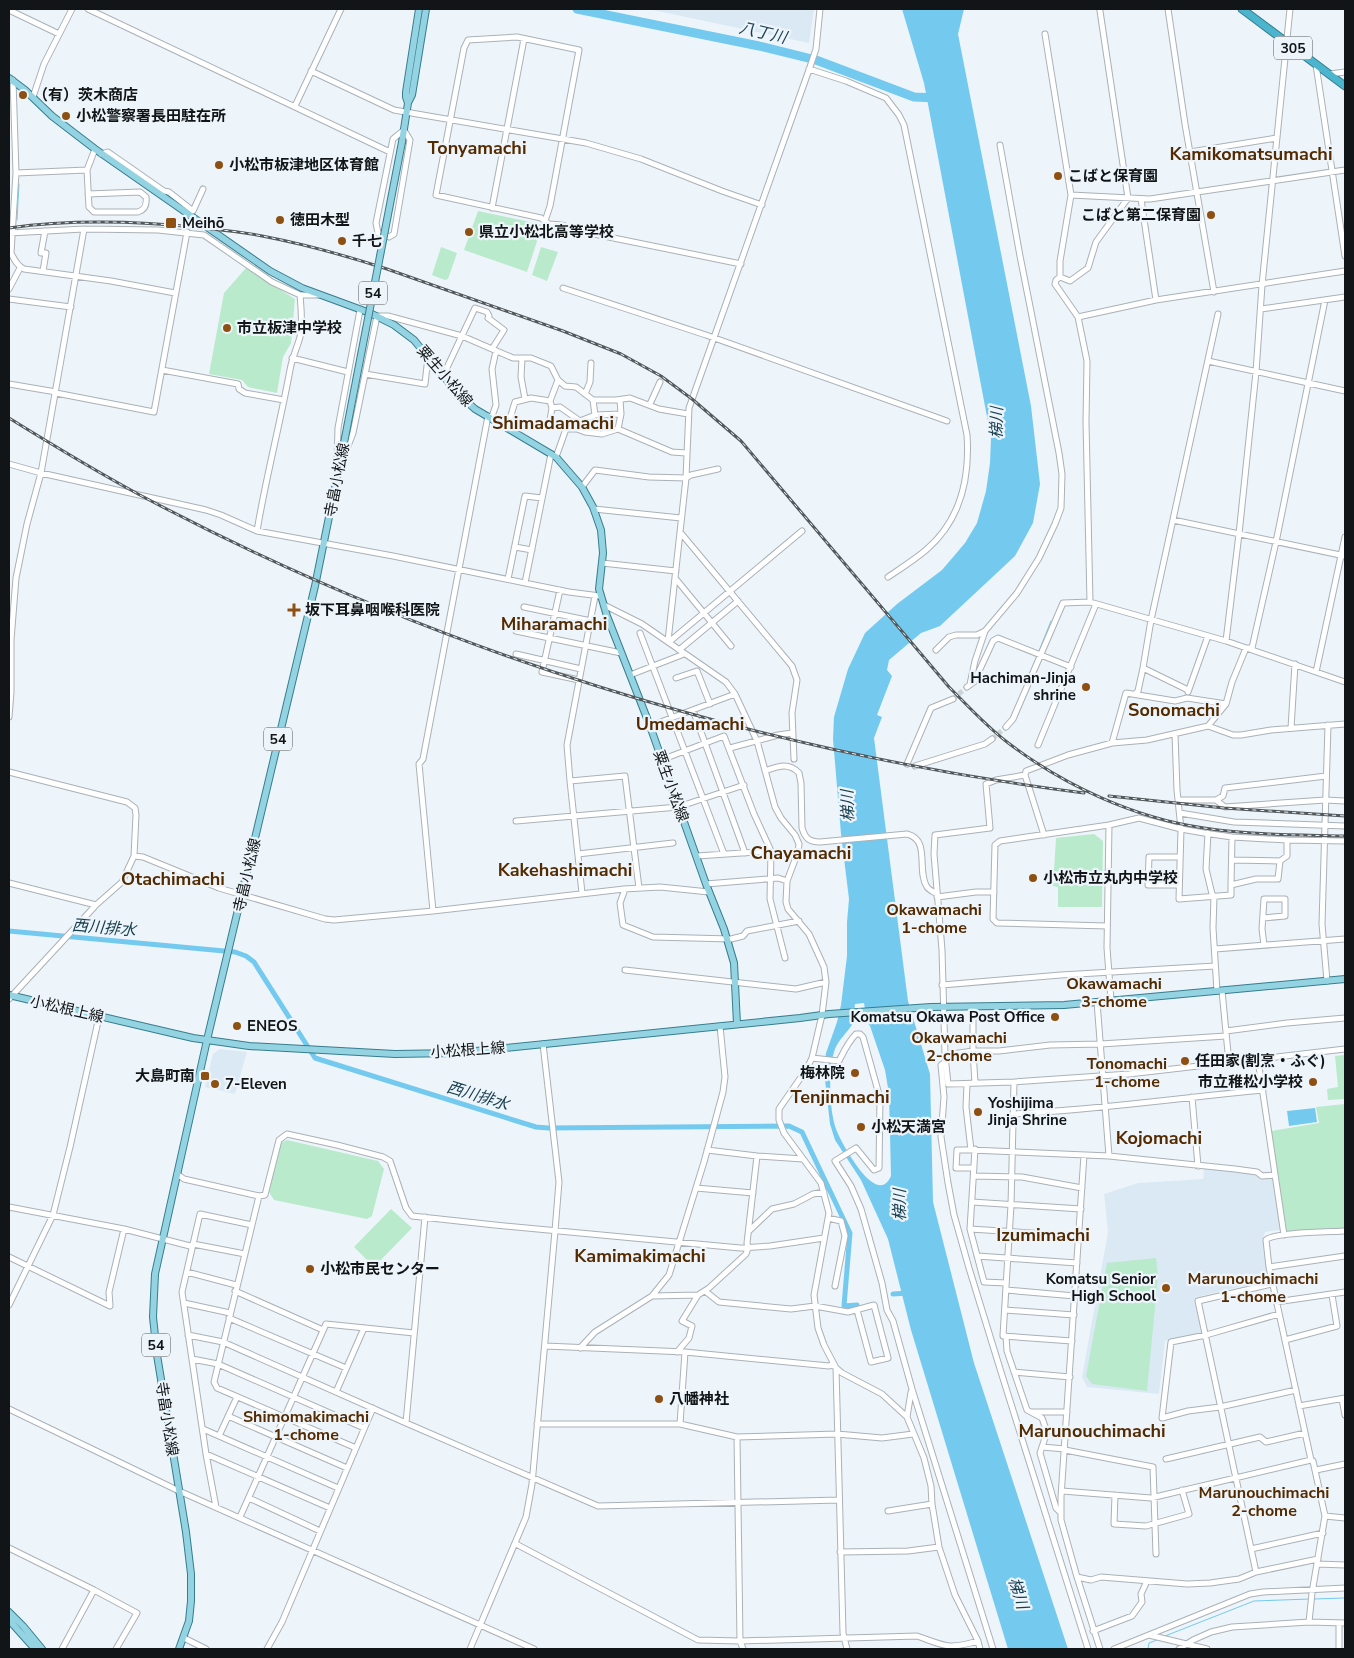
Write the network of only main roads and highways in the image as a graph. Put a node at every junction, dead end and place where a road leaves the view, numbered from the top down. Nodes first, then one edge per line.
1 (419, 9) edge
2 (426, 9) edge
3 (1242, 9) edge
4 (418, 33) junction
5 (11, 79) edge
6 (1345, 86) edge
7 (1345, 979) edge
8 (10, 997) edge
9 (737, 1024) junction
10 (208, 1040) junction
11 (9, 1612) edge
12 (9, 1620) edge
13 (35, 1649) edge
14 (42, 1649) edge
15 (179, 1649) edge

1 - 4 main road, 寺畠小松線 / 54
2 - 4 main road, 寺畠小松線 / 54
3 - 6 highway, 305
4 - 10 main road, 寺畠小松線 / 54, bridge
5 - 9 main road, 粟生小松線
7 - 9 main road, 小松根上線
8 - 10 main road, 小松根上線
9 - 10 main road, 小松根上線
10 - 15 main road, 寺畠小松線 / 54
11 - 14 main road
12 - 13 main road

